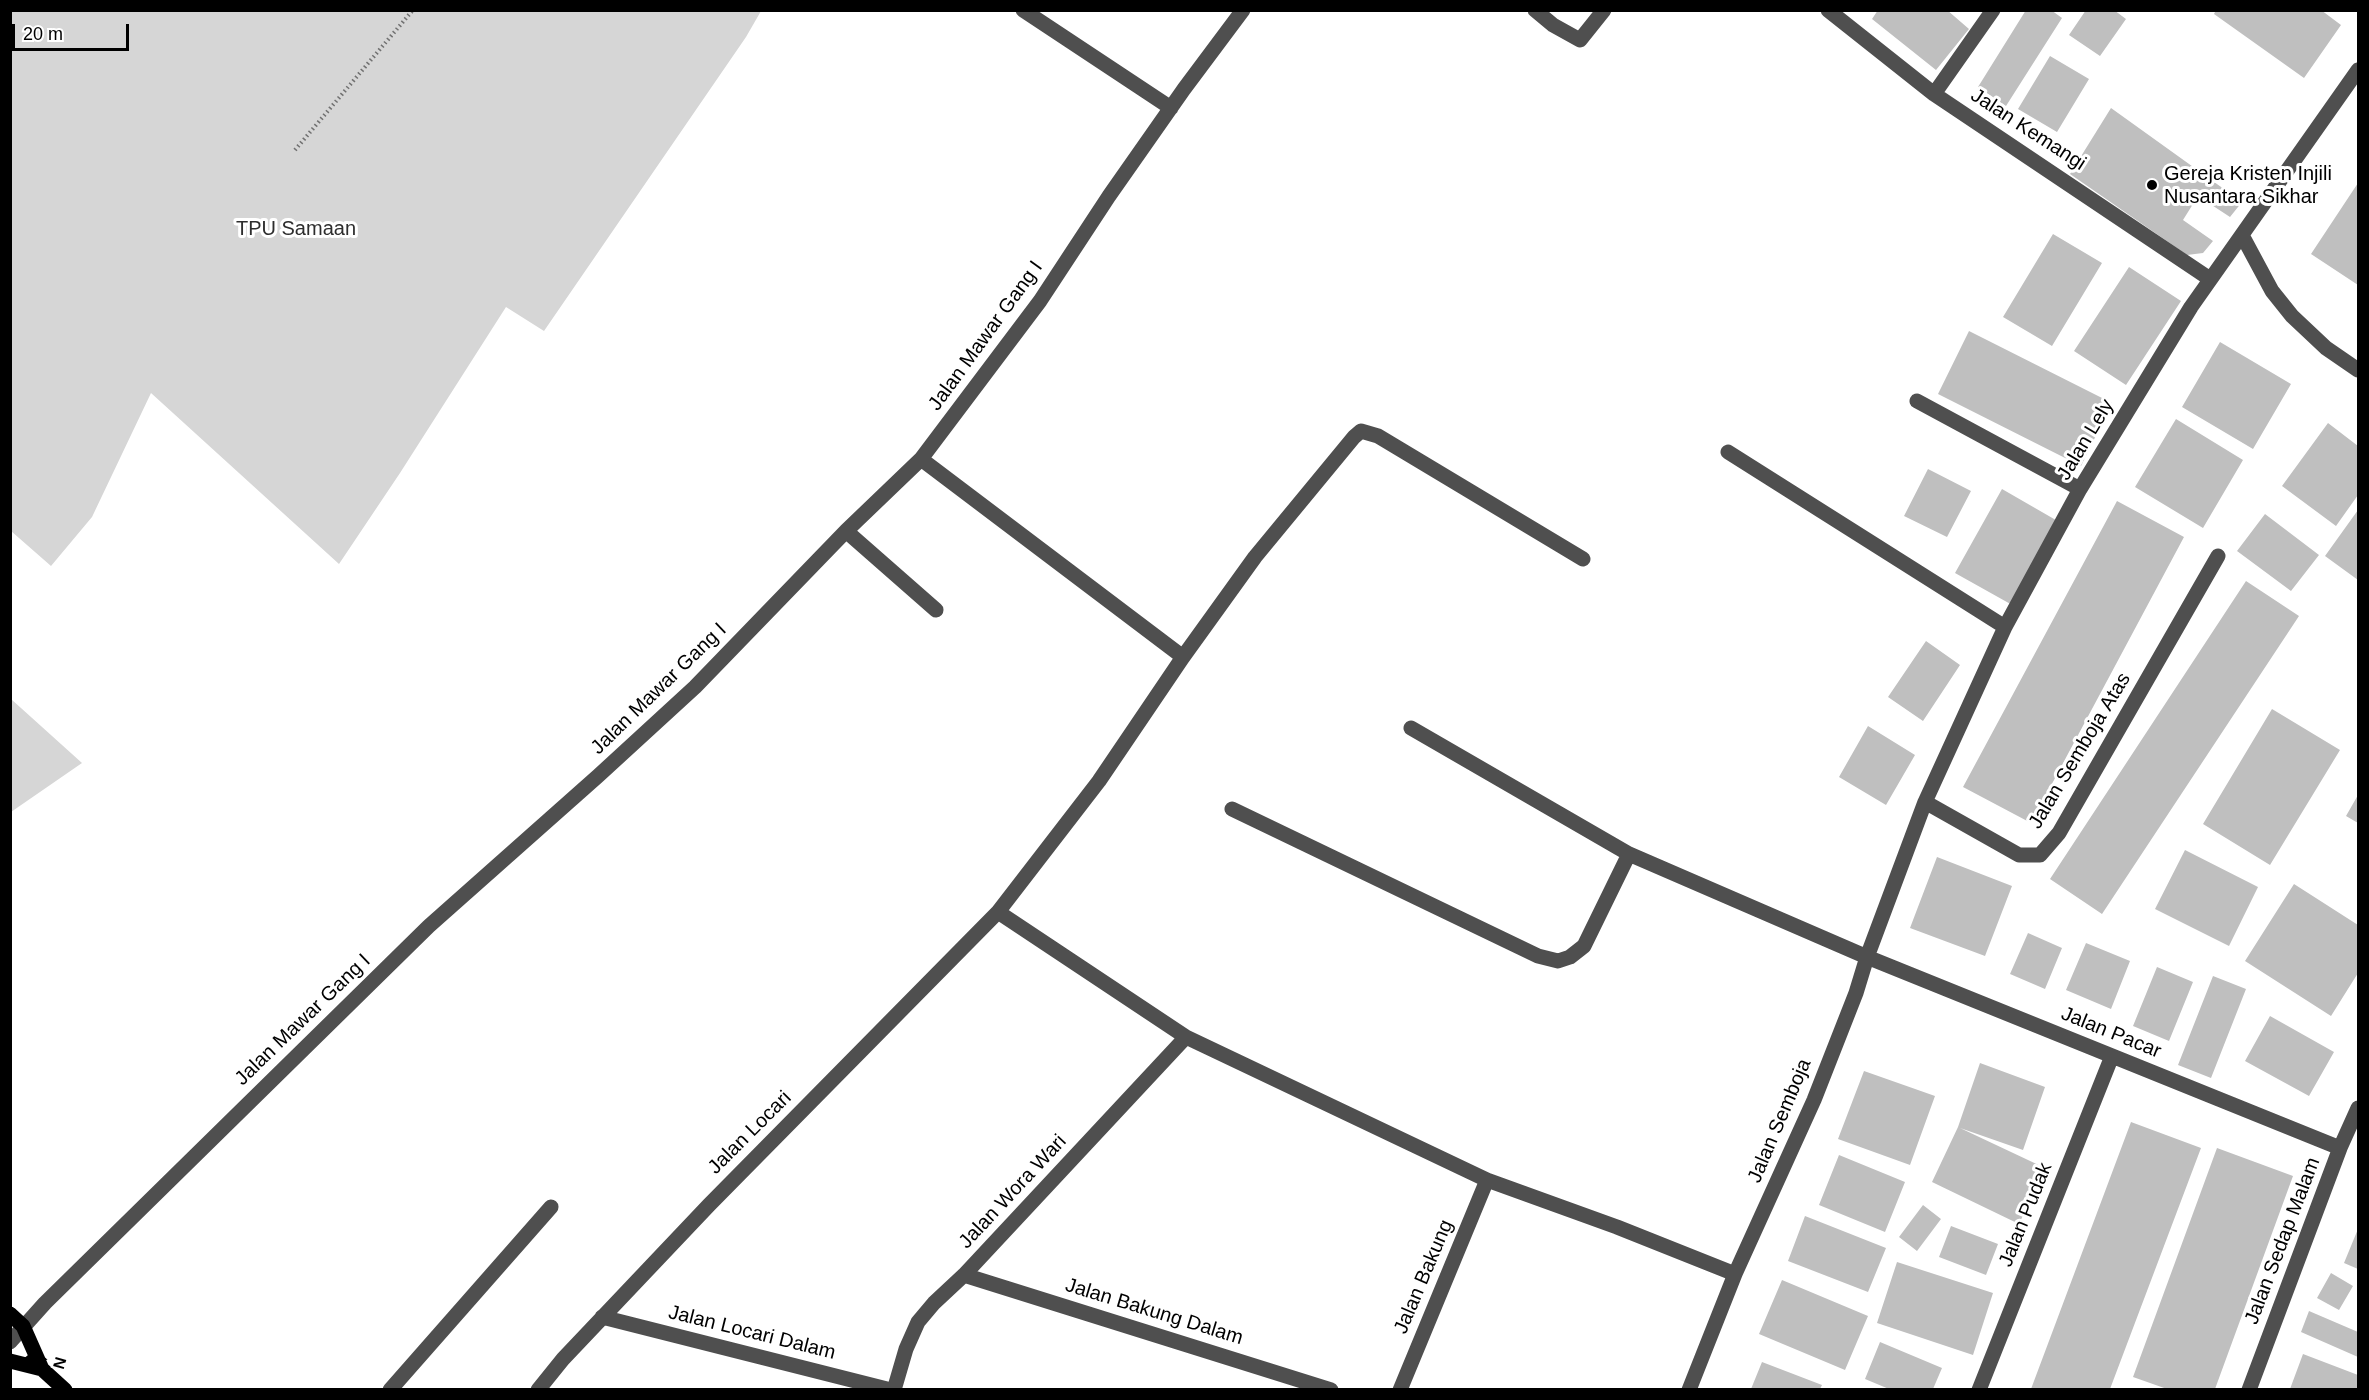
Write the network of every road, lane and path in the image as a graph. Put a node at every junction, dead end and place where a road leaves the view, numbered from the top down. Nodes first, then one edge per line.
1 (413, 10) edge
2 (1023, 10) edge
3 (1243, 10) edge
4 (1535, 10) edge
5 (1604, 10) edge
6 (1828, 10) edge
7 (1994, 10) edge
8 (2358, 70) edge
9 (1934, 94) junction
10 (1171, 108) junction
11 (295, 150) dead end
12 (2243, 237) junction
13 (2210, 279) junction
14 (2358, 370) edge
15 (1917, 401) dead end
16 (1728, 452) dead end
17 (921, 459) junction
18 (2080, 489) junction
19 (846, 531) junction
20 (2218, 555) dead end
21 (1583, 558) dead end
22 (936, 610) dead end
23 (2005, 627) junction
24 (1183, 657) junction
25 (1412, 728) dead end
26 (1925, 802) junction
27 (1232, 809) dead end
28 (1629, 854) junction
29 (998, 912) junction
30 (1867, 957) junction
31 (1186, 1037) junction
32 (2112, 1056) junction
33 (2358, 1108) edge
34 (2340, 1148) junction
35 (1487, 1180) junction
36 (551, 1207) dead end
37 (1736, 1274) junction
38 (964, 1275) junction
39 (10, 1314) edge
40 (603, 1317) junction
41 (24, 1326) junction
42 (10, 1342) edge
43 (10, 1361) edge
44 (42, 1369) junction
45 (65, 1389) edge
46 (390, 1389) edge
47 (538, 1389) edge
48 (892, 1389) edge
49 (1331, 1389) edge
50 (1400, 1389) edge
51 (1689, 1389) edge
52 (1979, 1389) edge
53 (2249, 1389) edge

1 - 11 path
2 - 10 street
3 - 10 street, Jalan Mawar Gang I
4 - 5 street
6 - 9 street, Jalan Kemangi
7 - 9 street
8 - 12 street, Jalan Lely
9 - 13 street, Jalan Kemangi
10 - 17 street, Jalan Mawar Gang I
12 - 13 street, Jalan Lely
12 - 14 street
13 - 18 street, Jalan Lely
15 - 18 street
16 - 23 street
17 - 19 street, Jalan Mawar Gang I
17 - 24 street
18 - 23 street, Jalan Lely
19 - 22 street
19 - 41 street, Jalan Mawar Gang I
20 - 26 street, Jalan Semboja Atas
21 - 24 street, Jalan Locari
23 - 26 street
24 - 29 street, Jalan Locari
25 - 28 street, Jalan Pacar
26 - 30 street, Jalan Semboja
27 - 28 street
28 - 30 street, Jalan Pacar
29 - 31 street
29 - 40 street, Jalan Locari
30 - 32 street, Jalan Pacar
30 - 37 street, Jalan Semboja
31 - 35 street
31 - 38 street, Jalan Wora Wari
32 - 34 street, Jalan Pacar
32 - 52 street, Jalan Pudak
33 - 34 street, Jalan Sedap Malam
34 - 53 street, Jalan Sedap Malam
35 - 37 street
35 - 50 street, Jalan Bakung
36 - 46 street
37 - 51 street, Jalan Semboja
38 - 48 street, Jalan Wora Wari
38 - 49 street, Jalan Bakung Dalam
39 - 41 main road
40 - 47 street, Jalan Locari
40 - 48 street, Jalan Locari Dalam
41 - 42 street, Jalan Mawar Gang I
41 - 44 main road
43 - 44 main road
44 - 45 main road

